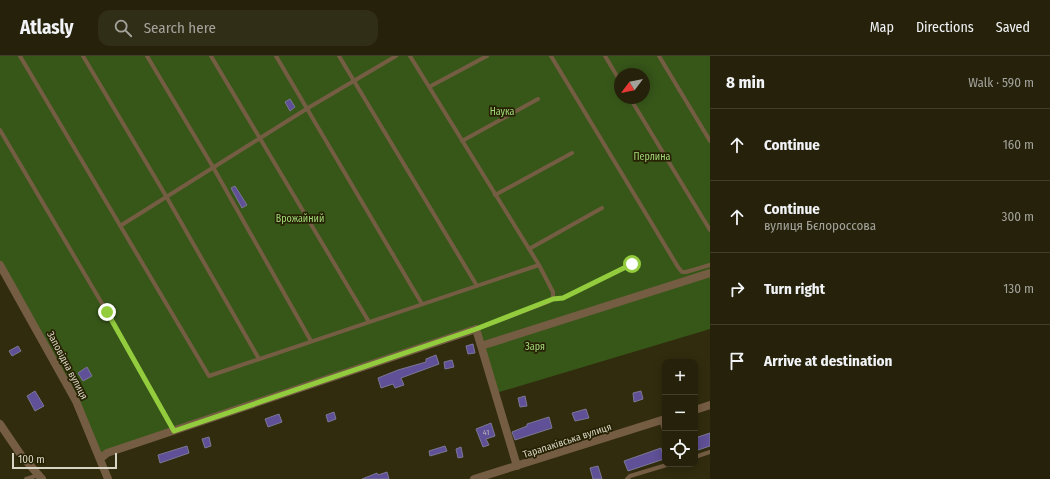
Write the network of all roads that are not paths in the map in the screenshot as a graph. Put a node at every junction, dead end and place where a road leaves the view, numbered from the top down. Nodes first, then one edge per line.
1 (20, 56) edge
2 (83, 56) edge
3 (147, 56) edge
4 (211, 56) edge
5 (276, 56) edge
6 (339, 56) edge
7 (396, 56) edge
8 (410, 56) edge
9 (487, 56) edge
10 (550, 56) edge
11 (605, 56) edge
12 (659, 56) edge
13 (614, 71) edge
14 (354, 81) junction
15 (429, 87) junction
16 (538, 99) dead end
17 (634, 104) edge
18 (308, 108) junction
19 (0, 130) edge
20 (260, 139) junction
21 (462, 141) junction
22 (710, 141) edge
23 (572, 153) dead end
24 (213, 167) junction
25 (495, 195) junction
26 (166, 196) junction
27 (602, 208) dead end
28 (120, 226) junction
29 (710, 230) edge
30 (529, 249) junction
31 (632, 264) dead end
32 (0, 265) edge
33 (539, 265) junction
34 (710, 265) edge
35 (710, 273) edge
36 (477, 286) junction
37 (553, 299) junction
38 (422, 304) junction
39 (369, 322) junction
40 (476, 329) junction
41 (311, 341) junction
42 (481, 346) junction
43 (259, 359) junction
44 (710, 405) edge
45 (698, 409) edge
46 (662, 419) edge
47 (0, 424) edge
48 (174, 431) junction
49 (710, 452) edge
50 (698, 456) edge
51 (100, 459) junction
52 (517, 466) junction
53 (662, 466) edge
54 (40, 477) edge
55 (26, 479) edge
56 (108, 479) edge
57 (474, 479) edge
58 (627, 479) edge

1 - 28 lane
2 - 26 lane
3 - 24 lane
4 - 20 lane
5 - 18 lane
6 - 14 lane
7 - 14 lane
8 - 15 lane
9 - 15 lane
10 - 34 lane
11 - 13 lane
12 - 22 lane
14 - 18 lane
14 - 36 lane
15 - 21 lane
16 - 21 lane
17 - 29 lane
18 - 20 lane
18 - 38 lane
19 - 48 lane
20 - 24 lane
20 - 39 lane
21 - 25 lane
23 - 25 lane
24 - 26 lane
24 - 41 lane
25 - 30 lane
26 - 28 lane
26 - 43 lane
27 - 30 lane
28 - 43 lane
30 - 33 lane
31 - 37 lane
32 - 51 street, Заповідна вулиця
33 - 36 lane
33 - 37 lane
35 - 42 street
36 - 38 lane
37 - 40 lane
38 - 39 lane
39 - 41 lane
40 - 42 street
40 - 48 street
41 - 43 lane
42 - 52 street
44 - 45 street
46 - 52 street, Тарапаківська вулиця
47 - 54 street
48 - 51 street
49 - 50 lane
51 - 56 street, Заповідна вулиця
52 - 57 street, Тарапаківська вулиця
53 - 58 lane
54 - 55 lane

